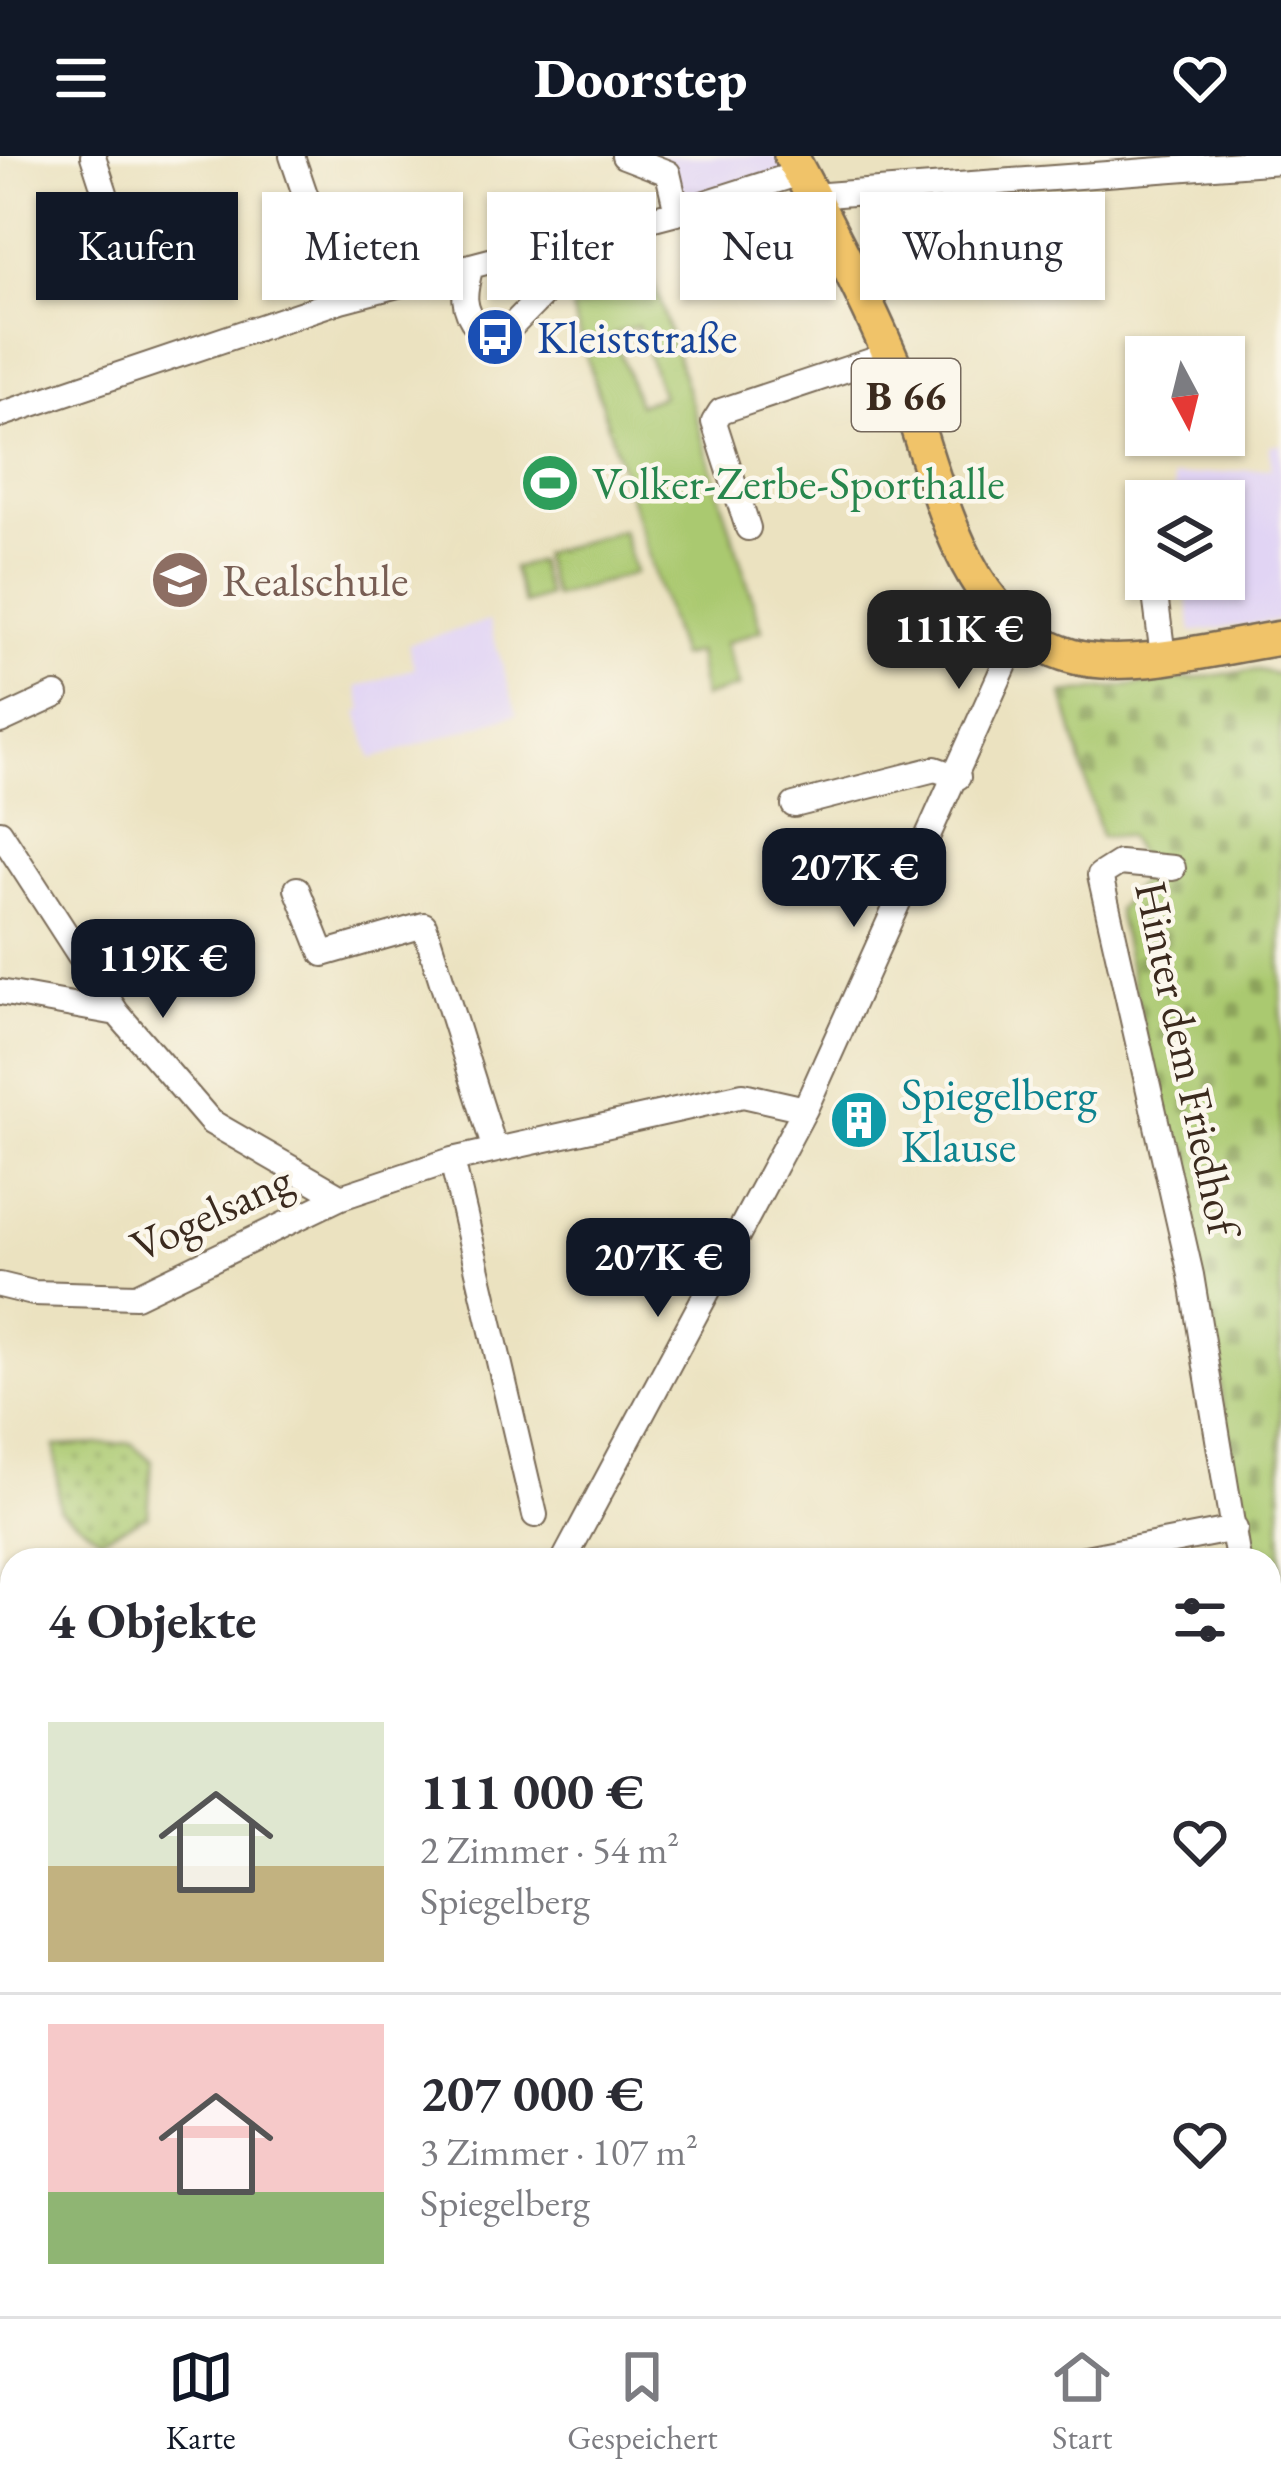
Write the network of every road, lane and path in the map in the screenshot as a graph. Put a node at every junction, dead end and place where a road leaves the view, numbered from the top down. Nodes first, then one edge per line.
1 (93, 156) edge
2 (292, 156) edge
3 (624, 156) edge
4 (1281, 161) edge
5 (1156, 163) edge
6 (801, 175) edge
7 (105, 192) edge
8 (304, 192) edge
9 (677, 212) junction
10 (656, 218) edge
11 (487, 264) edge
12 (470, 269) junction
13 (463, 271) edge
14 (341, 300) edge
15 (537, 300) edge
16 (889, 355) junction
17 (0, 415) edge
18 (748, 528) dead end
19 (1156, 600) edge
20 (1019, 633) junction
21 (1281, 638) edge
22 (1163, 656) junction
23 (56, 694) dead end
24 (0, 721) edge
25 (958, 777) junction
26 (794, 805) dead end
27 (0, 832) edge
28 (1173, 868) dead end
29 (297, 889) dead end
30 (0, 992) edge
31 (117, 1013) junction
32 (806, 1109) junction
33 (495, 1150) junction
34 (452, 1160) junction
35 (341, 1197) junction
36 (0, 1285) edge
37 (535, 1515) dead end
38 (1235, 1529) junction
39 (570, 1548) edge
40 (1137, 1548) edge
41 (1237, 1548) edge

1 - 7 street
2 - 8 street
3 - 9 street
4 - 5 street
5 - 6 street
6 - 9 street
6 - 16 main road, B 66
9 - 10 street
11 - 12 street
12 - 13 street
12 - 15 street
14 - 17 street
16 - 18 street
16 - 20 main road, B 66
19 - 22 street
20 - 22 main road, B 66
20 - 25 street
21 - 22 main road, B 66
23 - 24 street
25 - 26 street
25 - 32 street
27 - 31 street
28 - 38 street, Hinter dem Friedhof
29 - 33 street
30 - 31 street
31 - 35 street
32 - 33 street, Vogelsang
32 - 39 street
33 - 34 street, Vogelsang
34 - 35 street, Vogelsang
34 - 37 street
35 - 36 street, Vogelsang
38 - 40 street
38 - 41 street, Hinter dem Friedhof

